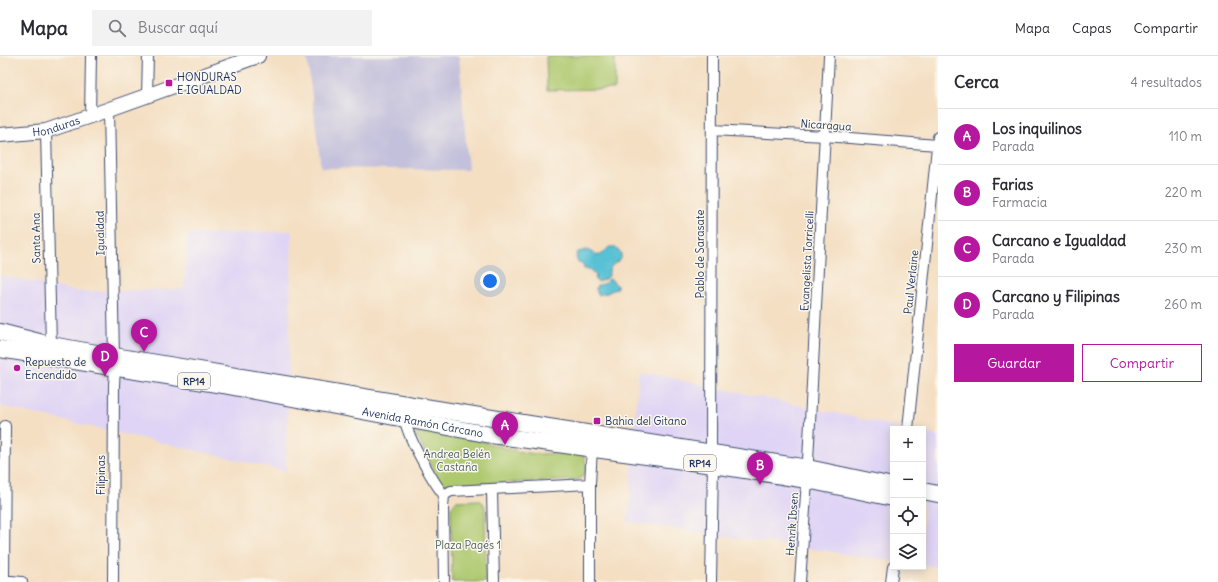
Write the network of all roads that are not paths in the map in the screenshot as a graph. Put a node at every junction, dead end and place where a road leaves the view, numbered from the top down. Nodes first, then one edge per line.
1 (91, 56) edge
2 (148, 56) edge
3 (712, 56) edge
4 (829, 56) edge
5 (251, 57) edge
6 (147, 95) junction
7 (109, 109) junction
8 (90, 116) junction
9 (712, 130) junction
10 (46, 131) junction
11 (0, 135) edge
12 (825, 136) junction
13 (938, 141) edge
14 (935, 195) edge
15 (0, 332) edge
16 (51, 345) junction
17 (0, 349) edge
18 (115, 362) junction
19 (407, 403) junction
20 (404, 420) junction
21 (504, 420) junction
22 (5, 426) dead end
23 (908, 426) edge
24 (592, 448) junction
25 (712, 458) junction
26 (808, 474) junction
27 (590, 484) junction
28 (890, 486) edge
29 (492, 490) junction
30 (926, 492) edge
31 (938, 494) edge
32 (444, 495) junction
33 (890, 497) edge
34 (926, 503) edge
35 (938, 505) edge
36 (893, 570) edge
37 (2, 580) edge
38 (22, 582) edge
39 (113, 582) edge
40 (444, 582) edge
41 (494, 582) edge
42 (590, 582) edge
43 (712, 582) edge
44 (800, 582) edge
45 (891, 582) edge

1 - 8 street
2 - 6 street
3 - 9 street, Pablo de Sarasate
4 - 12 street, Evangelista Torricelli
5 - 6 main road, Honduras
6 - 7 main road, Honduras
7 - 8 main road, Honduras
7 - 18 street, Igualdad
8 - 10 main road, Honduras
9 - 12 street, Nicaragua
9 - 25 street, Pablo de Sarasate
10 - 11 main road, Honduras
10 - 16 street, Santa Ana
12 - 13 street, Nicaragua
12 - 26 street, Evangelista Torricelli
13 - 14 street, Paul Verlaine
14 - 23 street, Paul Verlaine
15 - 16 main road, RP14
16 - 18 main road, RP14
17 - 18 main road, Avenida Ramón Cárcano / RP14
18 - 19 main road, Avenida Ramón Cárcano / RP14
18 - 20 main road, Avenida Ramón Cárcano / RP14
18 - 39 street, Filipinas
19 - 20 street
19 - 21 main road, Avenida Ramón Cárcano / RP14
20 - 21 main road
20 - 24 main road, Avenida Ramón Cárcano / RP14
20 - 32 street
21 - 25 main road, Avenida Ramón Cárcano / RP14
22 - 37 street
24 - 25 main road, Avenida Ramón Cárcano / RP14
24 - 27 street
25 - 26 main road, Avenida Ramón Cárcano / RP14
25 - 43 street, Pablo de Sarasate
26 - 28 main road, Avenida Ramón Cárcano / RP14
26 - 33 main road, Avenida Ramón Cárcano / RP14
26 - 44 street, Henrik Ibsen
27 - 29 street
27 - 42 street
29 - 32 street
29 - 41 street
30 - 31 main road
32 - 40 street
34 - 35 main road
36 - 45 street
37 - 38 street

